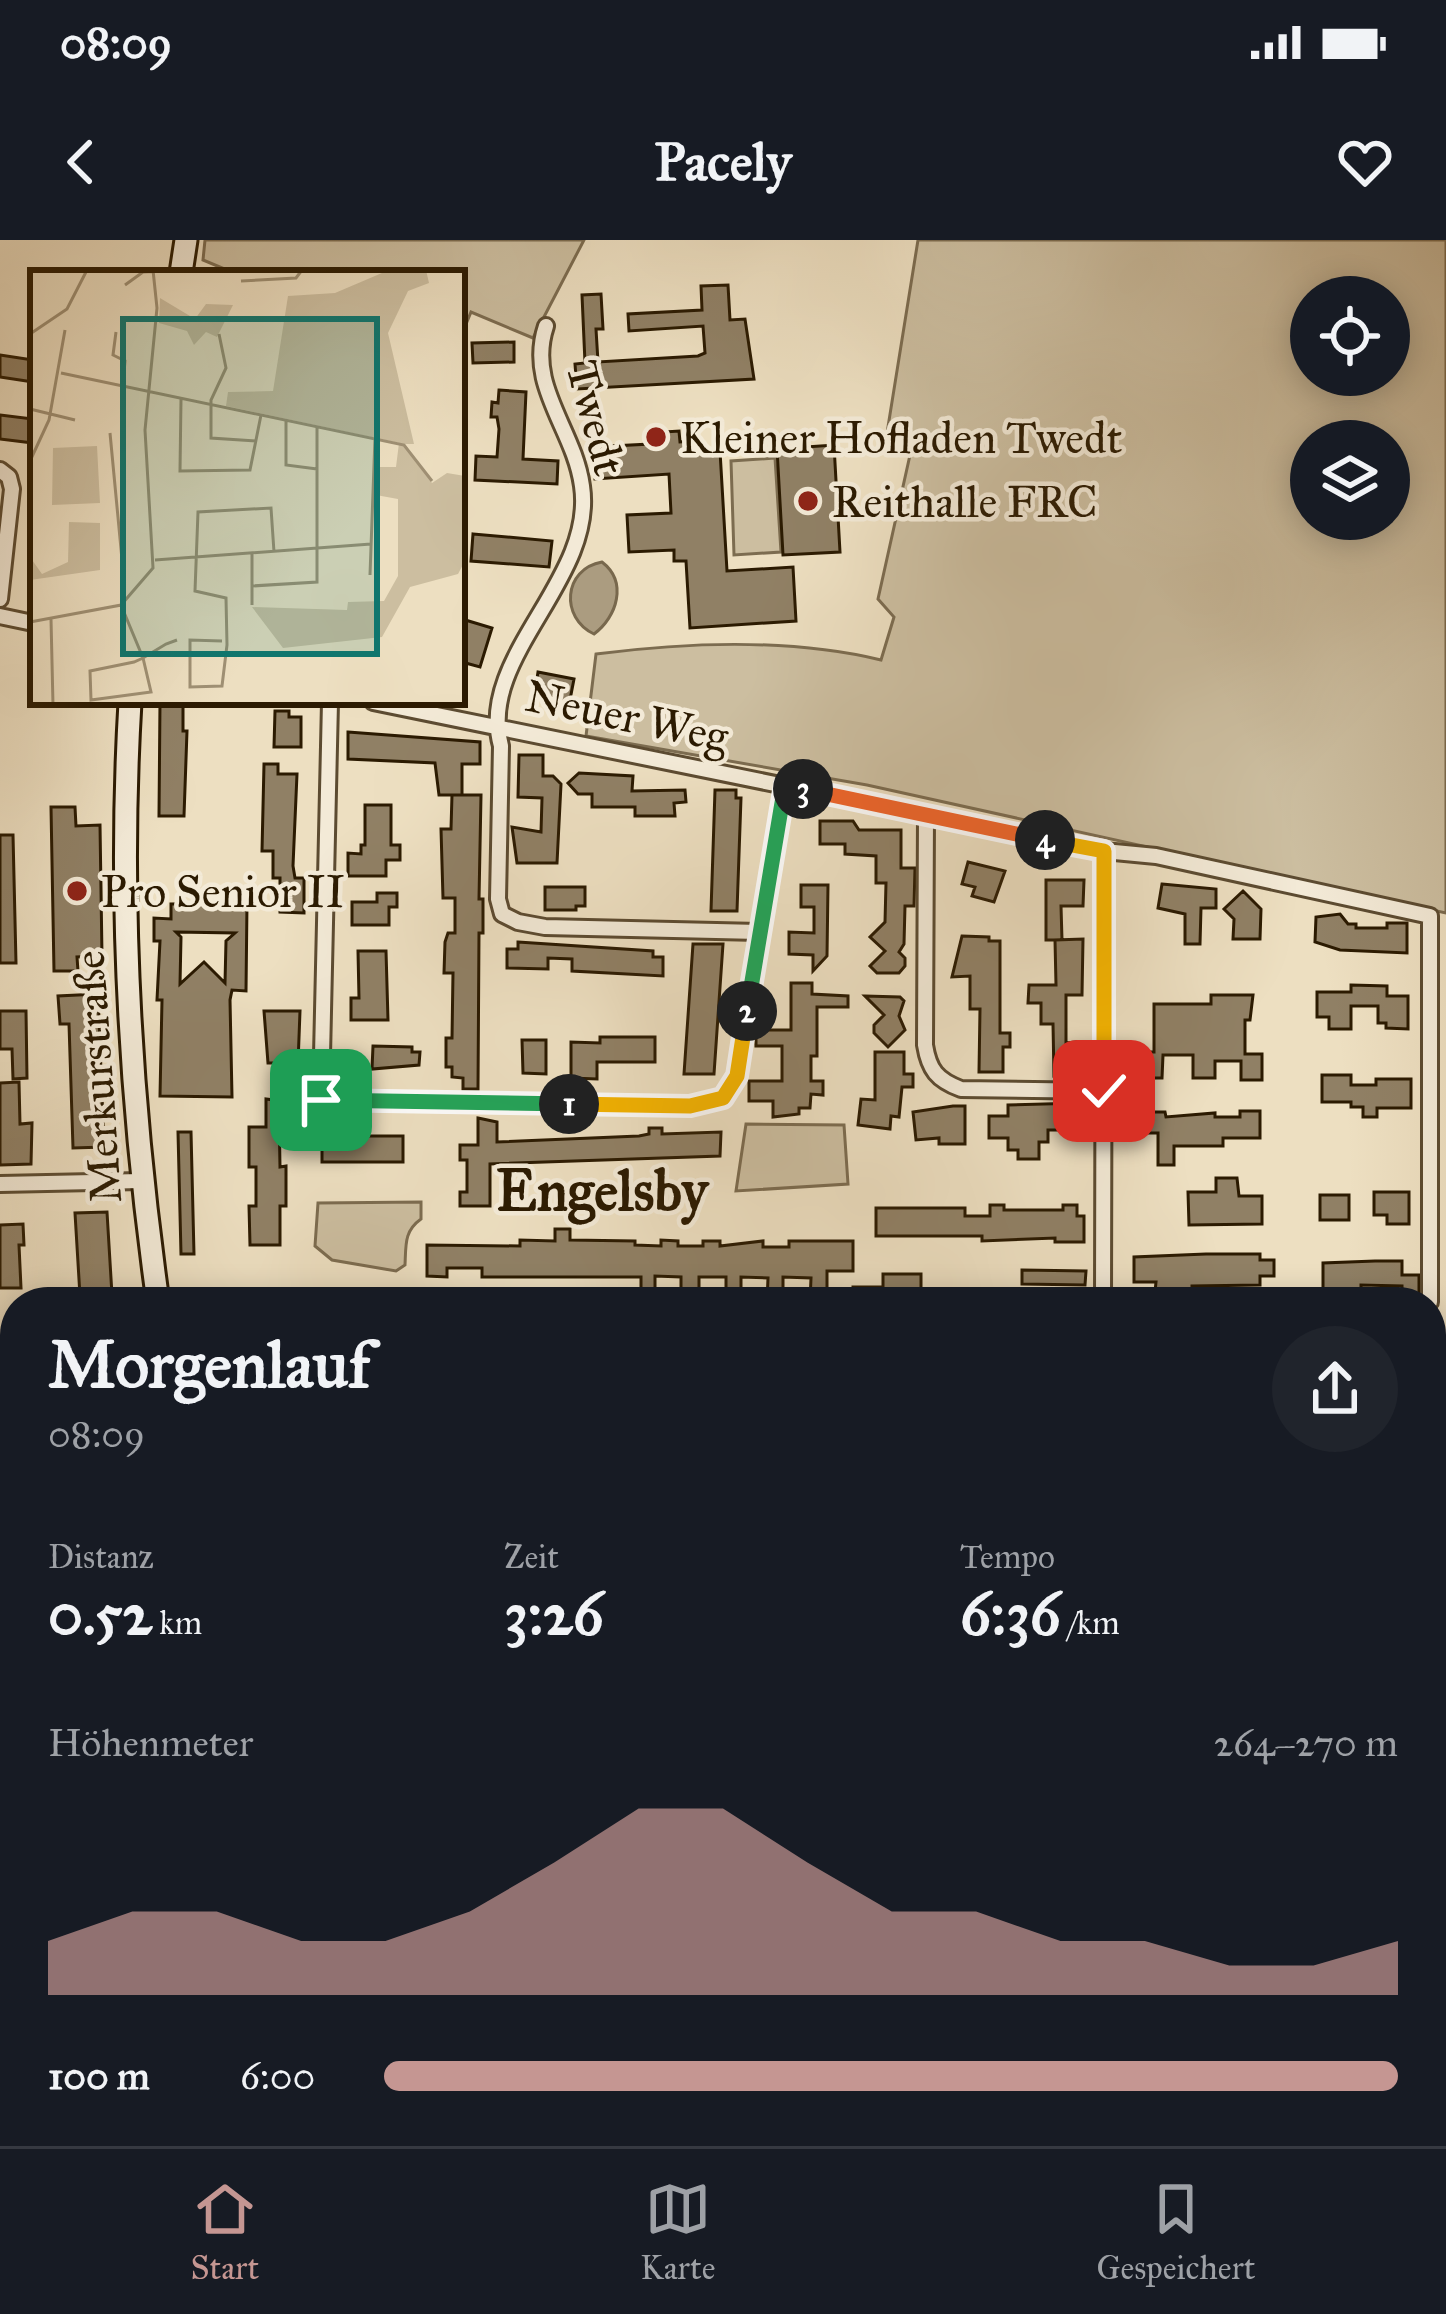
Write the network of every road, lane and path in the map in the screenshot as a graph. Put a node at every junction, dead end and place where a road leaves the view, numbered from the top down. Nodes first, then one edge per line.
1 (186, 240) edge
2 (181, 270) edge
3 (546, 326) dead end
4 (0, 470) edge
5 (0, 599) edge
6 (0, 616) edge
7 (30, 622) edge
8 (130, 705) edge
9 (331, 705) edge
10 (388, 705) edge
11 (496, 726) junction
12 (785, 785) junction
13 (926, 815) junction
14 (1104, 851) junction
15 (759, 932) junction
16 (1104, 1091) junction
17 (141, 1180) junction
18 (0, 1184) edge
19 (156, 1287) edge
20 (1103, 1287) edge
21 (1430, 1287) edge

1 - 2 street
3 - 11 street, Twedt
4 - 5 street
6 - 7 street
8 - 17 street, Merkurstraße
9 - 15 street
10 - 11 street, Neuer Weg
11 - 12 street, Neuer Weg
11 - 15 street
12 - 13 street, Neuer Weg
12 - 15 street
13 - 14 street, Neuer Weg
13 - 16 street
14 - 16 street
14 - 21 street, Neuer Weg
16 - 20 street
17 - 18 street
17 - 19 street, Merkurstraße

